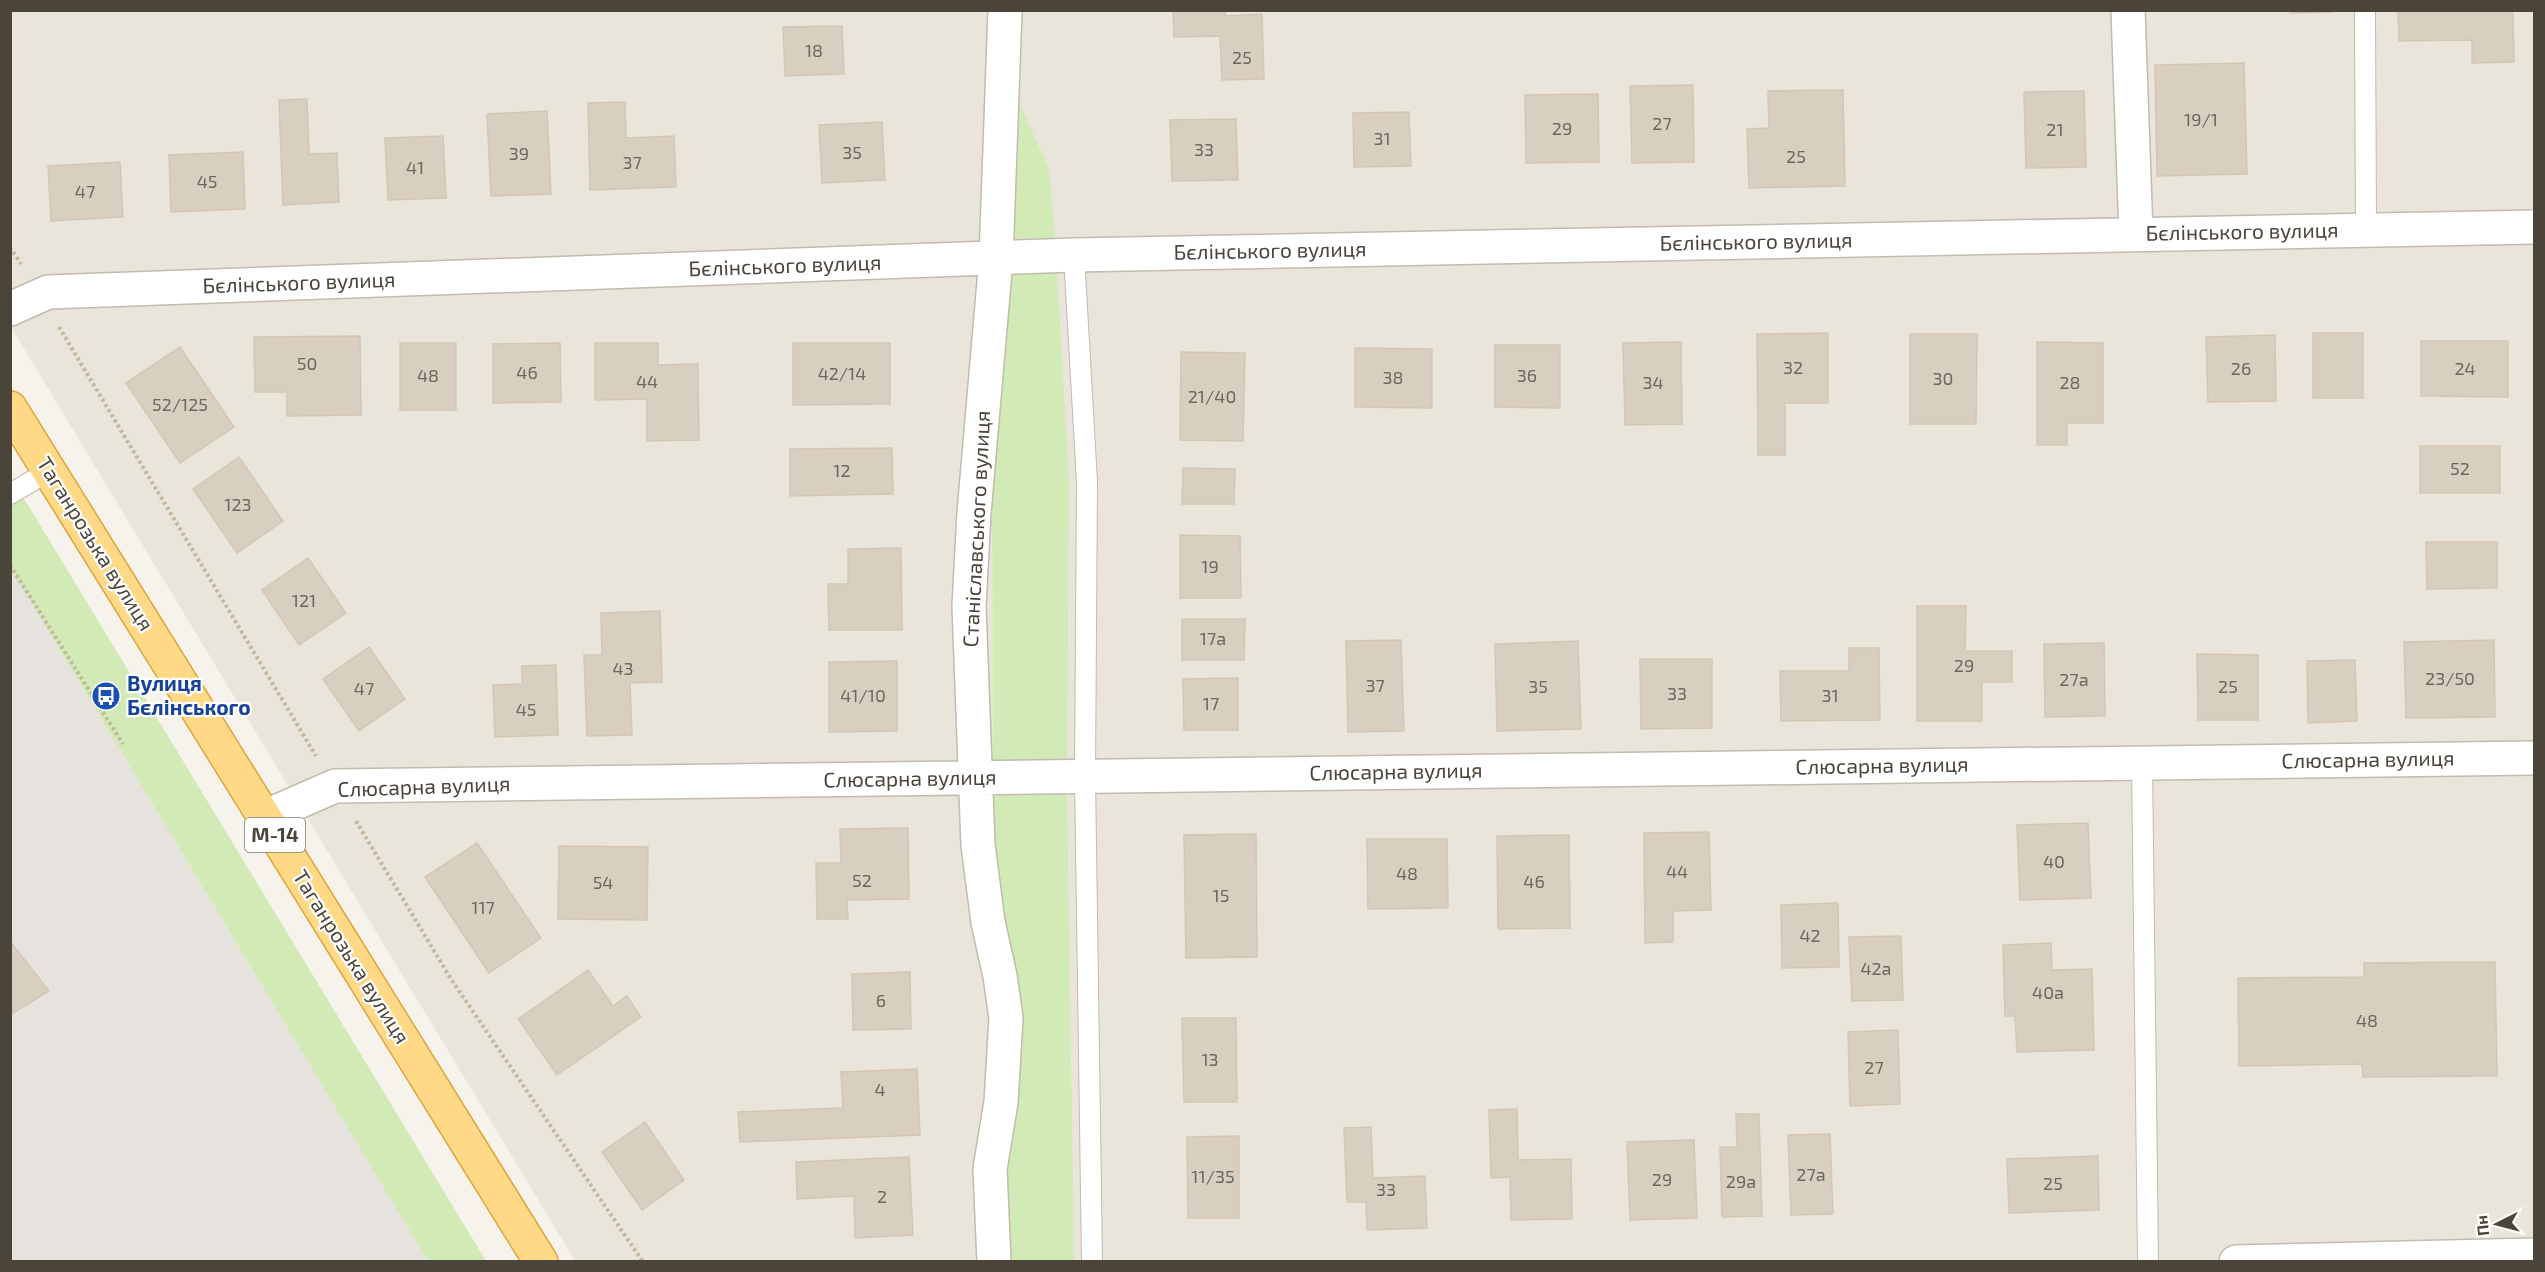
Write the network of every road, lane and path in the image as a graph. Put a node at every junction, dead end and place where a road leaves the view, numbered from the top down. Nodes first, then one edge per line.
1 (1005, 10) edge
2 (2128, 10) edge
3 (2365, 10) edge
4 (2535, 227) edge
5 (2366, 229) junction
6 (2136, 234) junction
7 (1074, 255) junction
8 (996, 259) junction
9 (40, 296) junction
10 (10, 309) edge
11 (10, 408) edge
12 (49, 471) junction
13 (10, 494) edge
14 (10, 565) edge
15 (123, 744) dead end
16 (2535, 758) edge
17 (2142, 763) junction
18 (1085, 776) junction
19 (975, 778) junction
20 (335, 786) junction
21 (264, 817) junction
22 (2535, 1255) edge
23 (541, 1262) edge
24 (643, 1262) edge
25 (994, 1262) edge
26 (1092, 1262) edge
27 (2148, 1262) edge
28 (2236, 1262) edge

1 - 8 street, Станіславського вулиця
2 - 6 street
3 - 5 lane
4 - 5 street, Бєлінського вулиця
5 - 6 street, Бєлінського вулиця
6 - 7 street, Бєлінського вулиця
7 - 8 street, Бєлінського вулиця
7 - 18 lane
8 - 9 street, Бєлінського вулиця
8 - 19 street, Станіславського вулиця
9 - 10 street, Бєлінського вулиця
9 - 20 path
11 - 12 highway, Таганрозька вулиця / М-14
12 - 13 lane
12 - 21 highway, Таганрозька вулиця / М-14
14 - 15 path
16 - 17 street, Слюсарна вулиця
17 - 18 street, Слюсарна вулиця
17 - 27 lane
18 - 19 street, Слюсарна вулиця
18 - 26 lane
19 - 20 street, Слюсарна вулиця
19 - 25 street, Станіславського вулиця
20 - 21 street, Слюсарна вулиця
20 - 24 path
21 - 23 highway, Таганрозька вулиця / М-14
22 - 28 street

